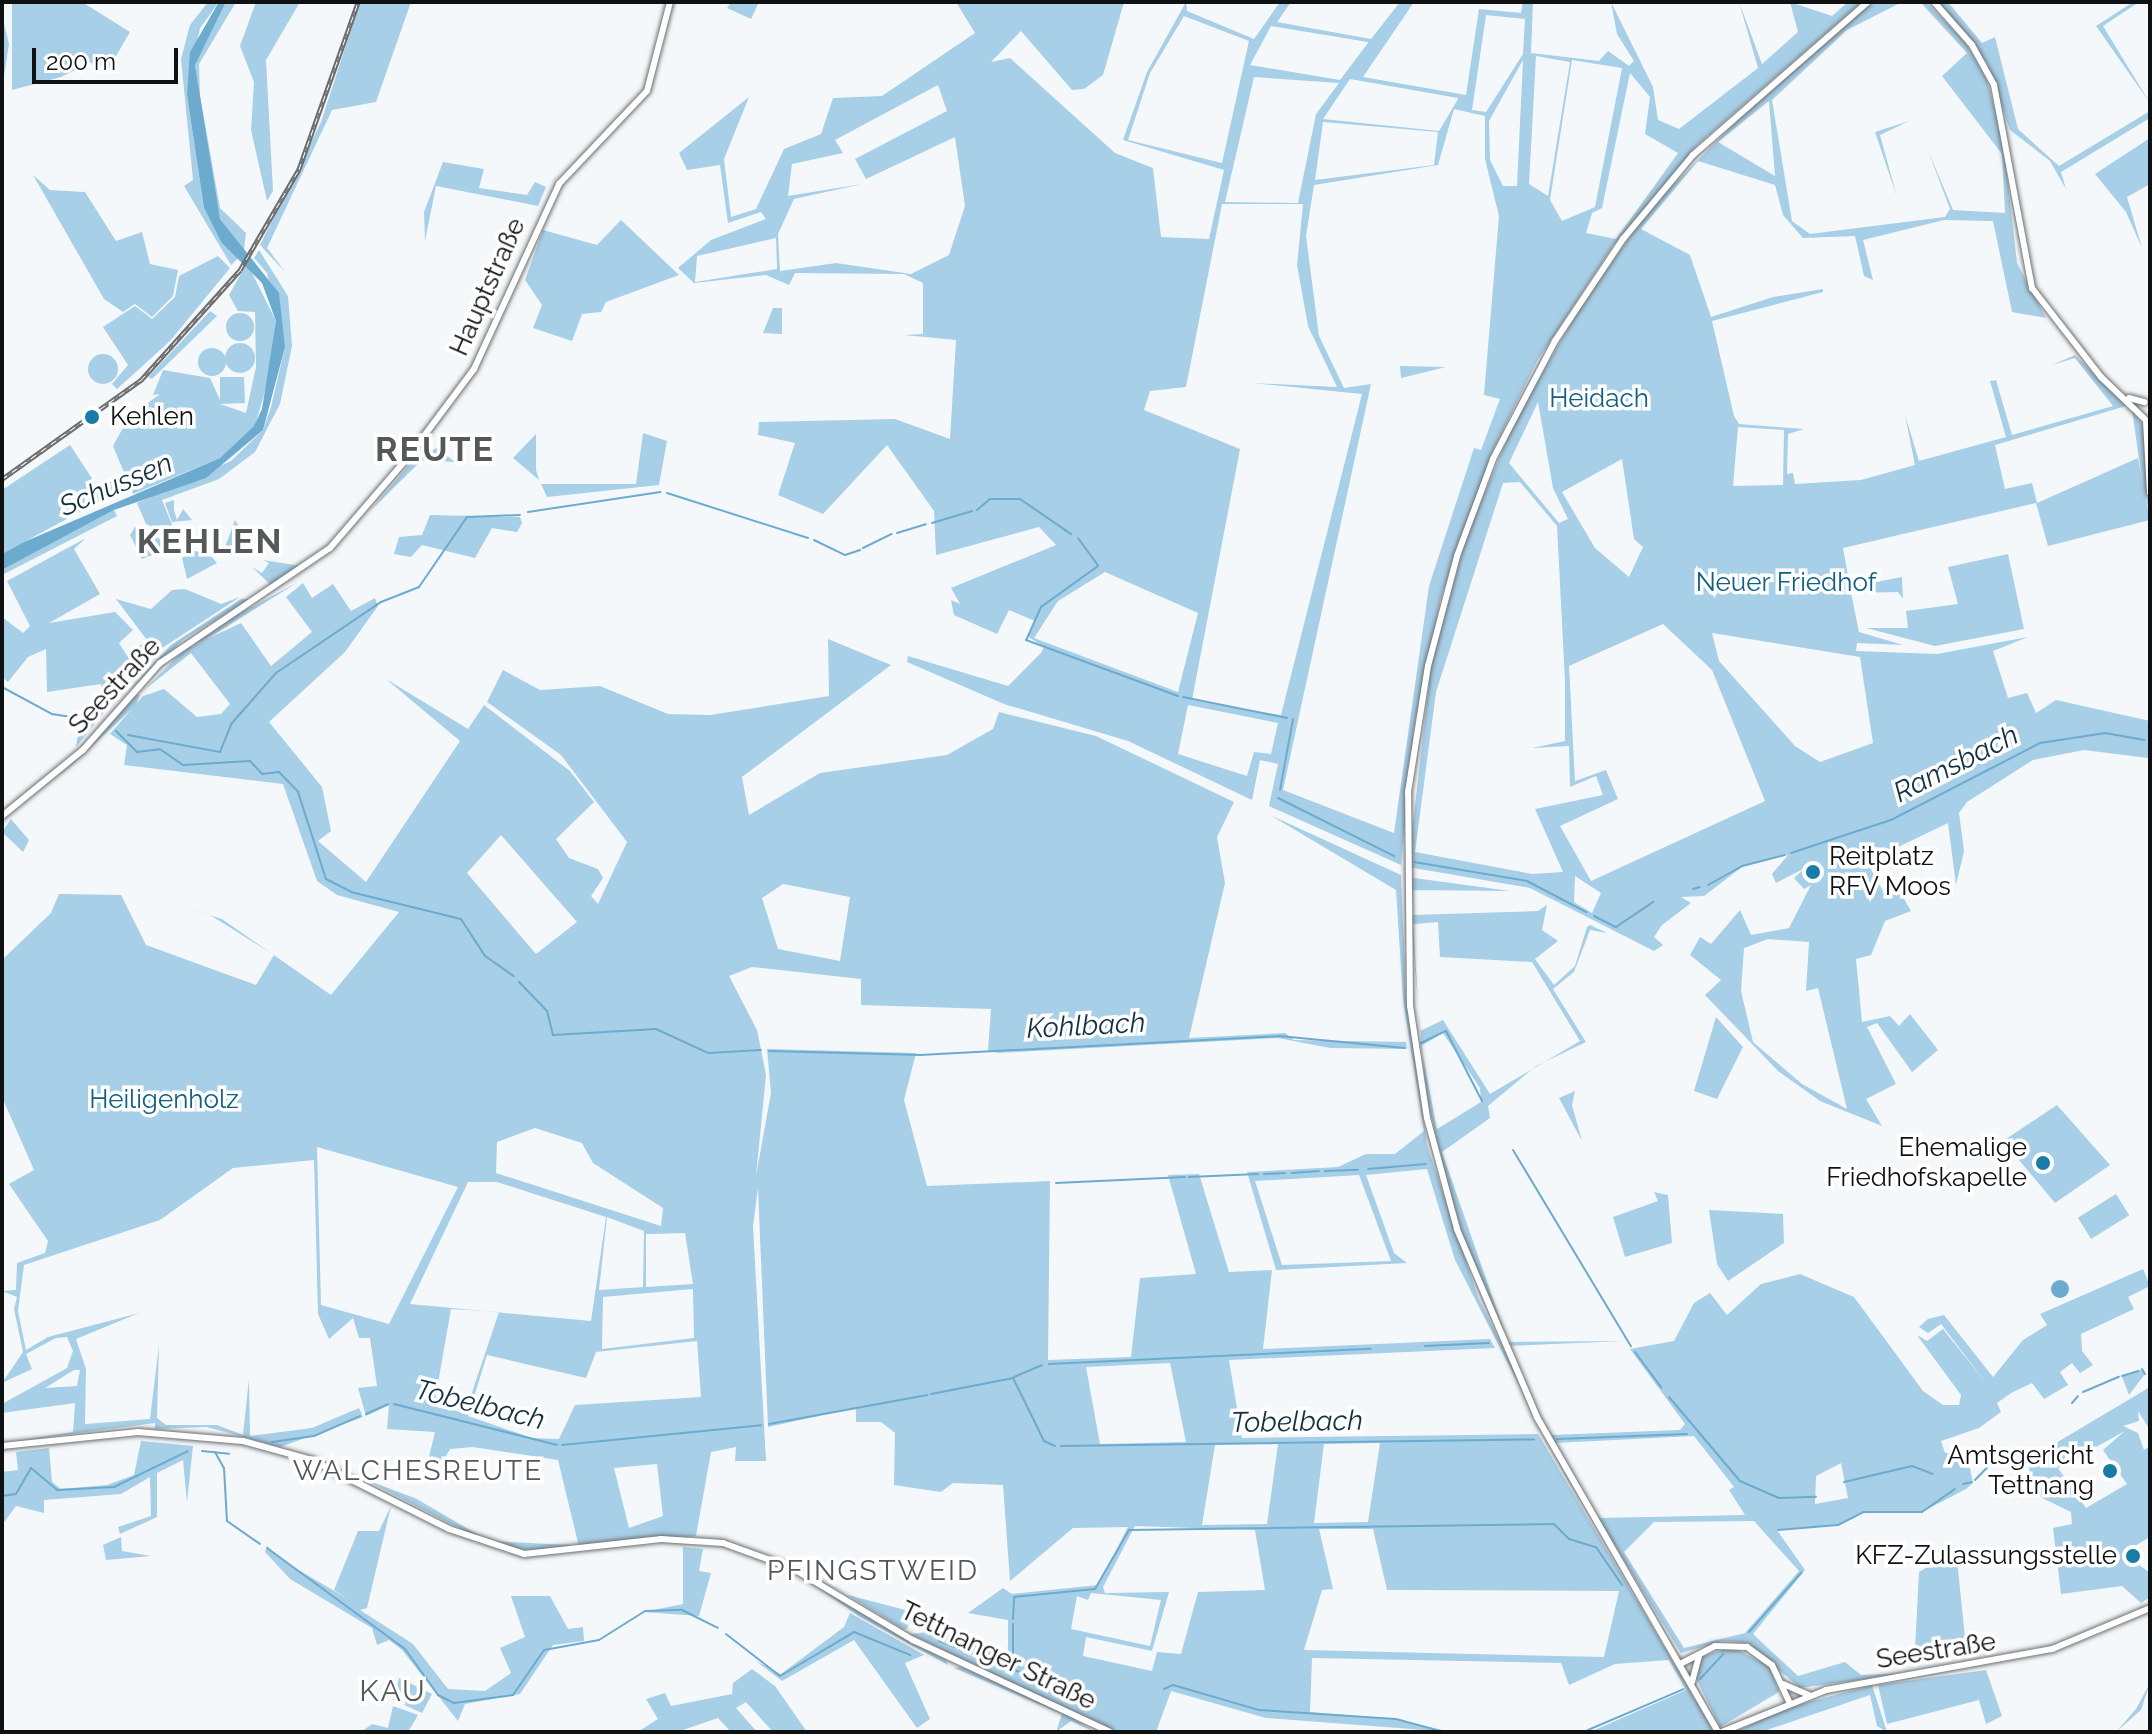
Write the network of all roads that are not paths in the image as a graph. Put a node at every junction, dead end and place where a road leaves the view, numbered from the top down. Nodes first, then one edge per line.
1 (670, 2) edge
2 (1868, 2) edge
3 (1934, 2) edge
4 (2125, 398) junction
5 (2147, 400) edge
6 (2140, 409) junction
7 (2148, 422) edge
8 (2149, 436) edge
9 (2150, 493) edge
10 (265, 595) joint
11 (2, 816) edge
12 (2, 1446) edge
13 (2150, 1608) edge
14 (1701, 1653) junction
15 (1680, 1664) junction
16 (1781, 1683) junction
17 (1692, 1684) junction
18 (1809, 1695) junction
19 (1789, 1701) junction
20 (1723, 1731) edge
21 (1110, 1732) edge

1 - 10 main road, Hauptstraße
2 - 15 main road
3 - 4 main road
4 - 5 main road
4 - 6 main road
5 - 6 main road
6 - 7 main road
7 - 8 main road
8 - 9 main road
10 - 11 main road, Seestraße
12 - 21 main road, Tettnanger Straße
13 - 18 main road, Seestraße
14 - 15 main road
14 - 16 main road
14 - 17 main road
15 - 17 main road
16 - 18 main road
16 - 19 main road
17 - 20 main road
18 - 19 main road, Seestraße
19 - 20 main road, Seestraße

